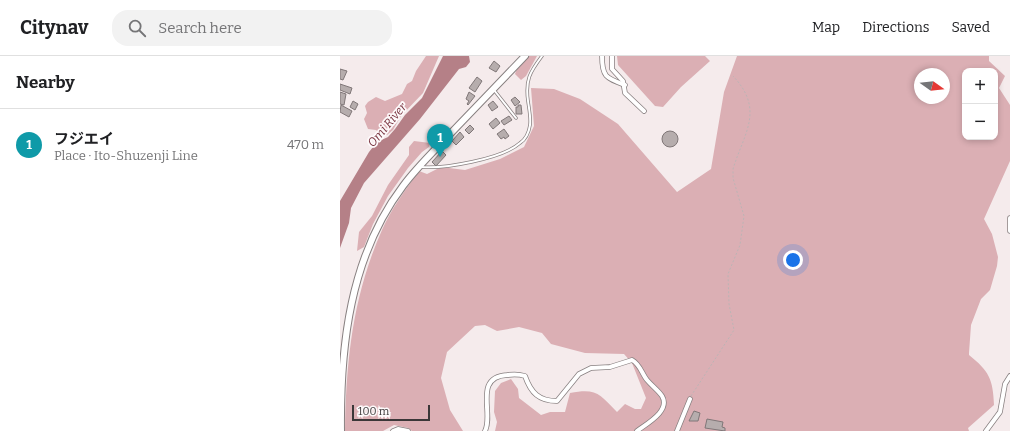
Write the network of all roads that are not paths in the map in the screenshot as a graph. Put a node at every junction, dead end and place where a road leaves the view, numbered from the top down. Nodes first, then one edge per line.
1 (525, 56) edge
2 (542, 56) edge
3 (602, 56) edge
4 (612, 56) edge
5 (625, 85) junction
6 (493, 89) junction
7 (644, 111) dead end
8 (516, 118) dead end
9 (419, 167) junction
10 (1010, 218) edge
11 (1010, 231) edge
12 (1010, 376) edge
13 (690, 399) road end
14 (341, 431) edge
15 (393, 431) edge
16 (408, 431) edge
17 (485, 431) edge
18 (637, 431) edge
19 (677, 431) edge
20 (986, 431) edge

1 - 6 main road
2 - 9 lane
3 - 5 street
4 - 5 street
5 - 7 street
6 - 8 lane
6 - 9 main road
9 - 14 main road
10 - 11 street
12 - 20 street
13 - 19 street
15 - 16 street
17 - 18 street

